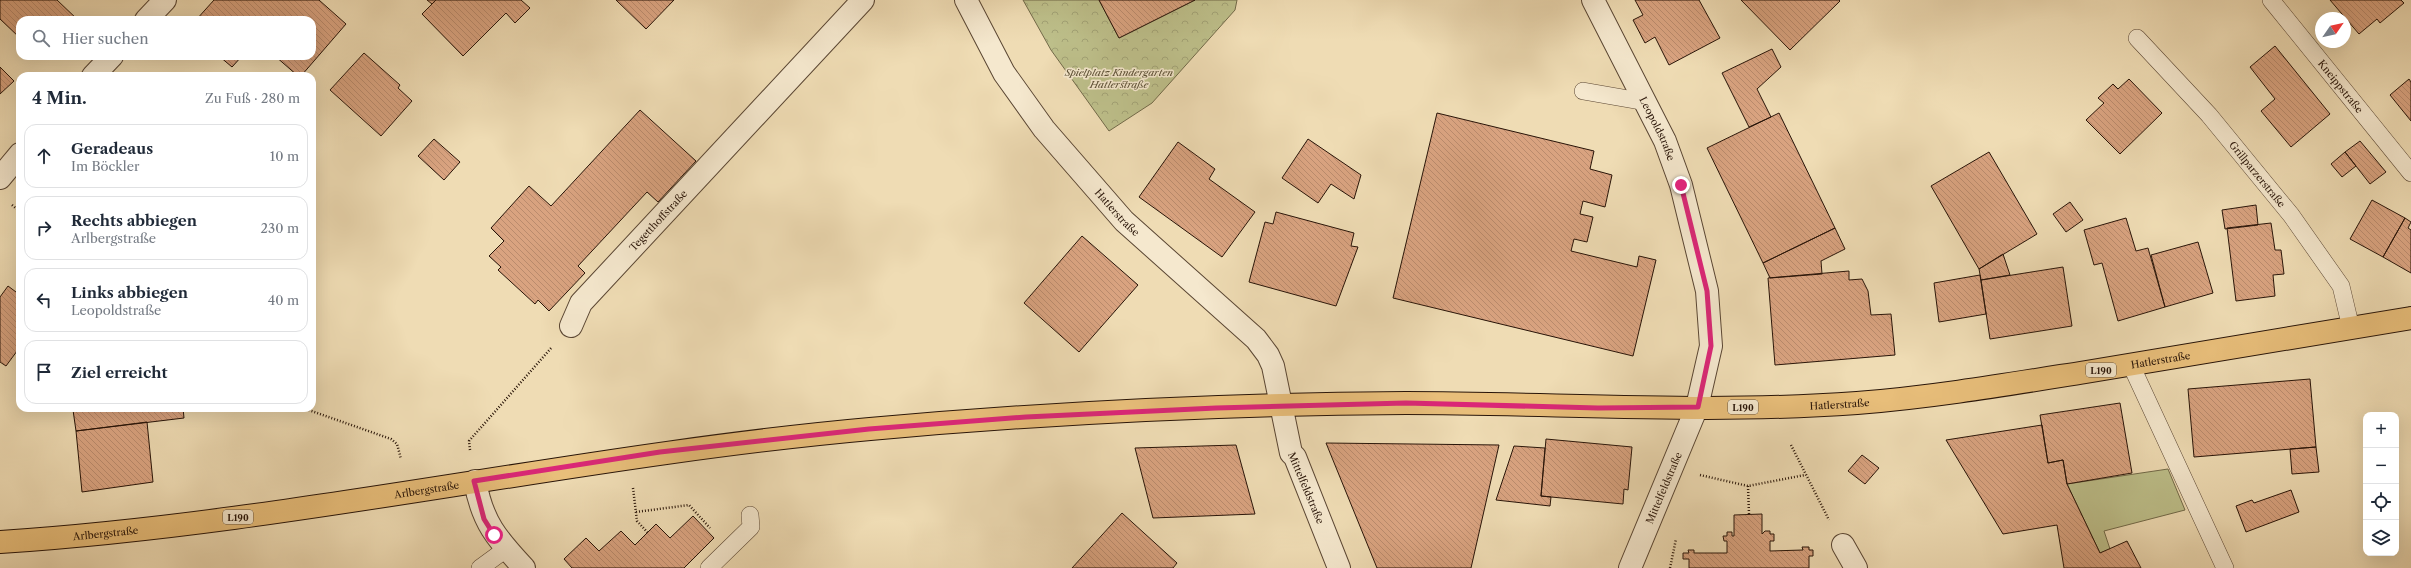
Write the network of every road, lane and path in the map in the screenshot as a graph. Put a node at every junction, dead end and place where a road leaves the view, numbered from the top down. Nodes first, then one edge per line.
1 (165, 0) edge
2 (863, 0) edge
3 (966, 0) edge
4 (1593, 0) edge
5 (2272, 0) edge
6 (150, 16) edge
7 (2137, 38) dead end
8 (108, 60) edge
9 (97, 72) edge
10 (1583, 91) dead end
11 (1646, 102) junction
12 (16, 159) edge
13 (2411, 173) edge
14 (0, 178) edge
15 (2411, 318) edge
16 (571, 326) joint
17 (2351, 328) junction
18 (2131, 365) junction
19 (1280, 406) junction
20 (1698, 407) junction
21 (1789, 407) joint
22 (314, 412) edge
23 (1791, 445) dead end
24 (470, 450) dead end
25 (401, 459) dead end
26 (1692, 474) dead end
27 (1805, 475) junction
28 (474, 481) junction
29 (633, 485) dead end
30 (1748, 486) junction
31 (636, 512) junction
32 (1749, 514) dead end
33 (750, 515) dead end
34 (648, 533) dead end
35 (0, 542) edge
36 (1843, 545) joint
37 (506, 549) junction
38 (728, 549) junction
39 (480, 568) edge
40 (524, 568) edge
41 (709, 568) edge
42 (1339, 568) edge
43 (1630, 568) edge
44 (1856, 568) edge
45 (2225, 568) edge

1 - 6 street
2 - 16 street, Tegetthoffstraße
3 - 19 street, Hatlerstraße
4 - 11 street, Leopoldstraße
5 - 13 lane, Kneippstraße
7 - 17 lane, Grillparzerstraße
8 - 9 street
10 - 11 lane
11 - 20 street, Leopoldstraße
12 - 14 street
15 - 17 main road, Hatlerstraße / L190
16 - 24 path
17 - 18 main road, Hatlerstraße / L190
18 - 21 main road, Hatlerstraße / L190
18 - 45 lane
19 - 20 main road, Arlbergstraße / L190
19 - 28 main road, Arlbergstraße / L190
19 - 42 street, Mittelfeldstraße
20 - 21 main road, Arlbergstraße / L190
20 - 43 street, Mittelfeldstraße
22 - 25 path
23 - 27 path
26 - 30 path
27 - 30 path
27 - 36 path
28 - 35 main road, Arlbergstraße / L190
28 - 37 street
29 - 31 path
30 - 32 path
31 - 34 path
31 - 38 path
33 - 38 lane
36 - 44 street
37 - 39 lane
37 - 40 street
38 - 41 lane

